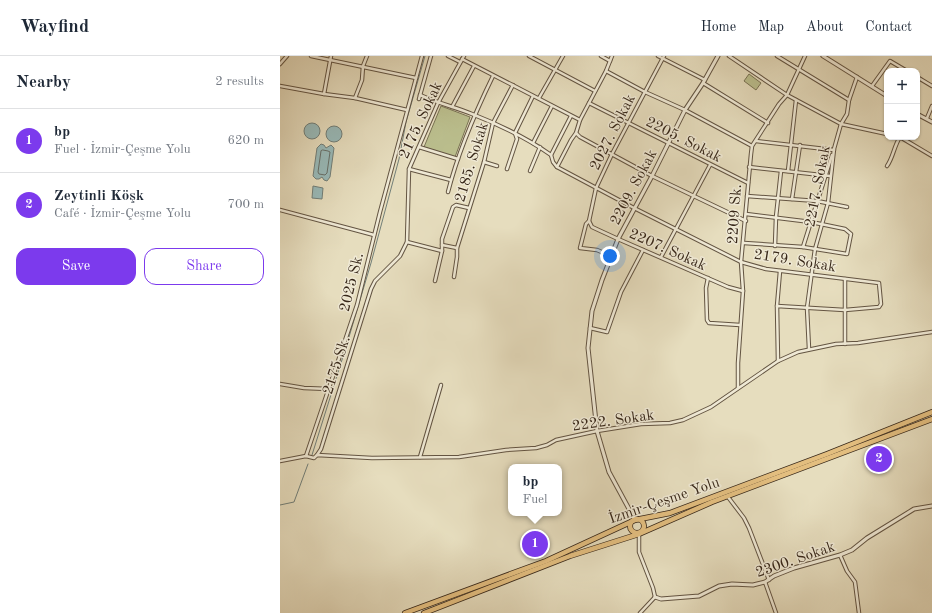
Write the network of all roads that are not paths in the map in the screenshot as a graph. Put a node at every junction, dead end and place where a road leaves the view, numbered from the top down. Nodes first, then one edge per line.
1 (286, 56) edge
2 (311, 56) edge
3 (331, 56) edge
4 (367, 56) edge
5 (422, 56) edge
6 (431, 56) edge
7 (448, 56) edge
8 (530, 56) edge
9 (563, 56) edge
10 (601, 56) edge
11 (612, 56) edge
12 (658, 56) edge
13 (718, 56) edge
14 (729, 56) edge
15 (777, 56) edge
16 (805, 56) edge
17 (823, 56) edge
18 (664, 57) edge
19 (462, 59) edge
20 (330, 60) junction
21 (610, 61) junction
22 (280, 64) edge
23 (363, 66) junction
24 (474, 66) junction
25 (885, 68) edge
26 (902, 68) edge
27 (556, 69) junction
28 (799, 69) junction
29 (884, 69) edge
30 (606, 71) junction
31 (493, 76) junction
32 (857, 77) junction
33 (416, 78) junction
34 (920, 79) edge
35 (704, 82) junction
36 (512, 85) junction
37 (280, 86) edge
38 (872, 86) junction
39 (932, 86) edge
40 (595, 91) junction
41 (645, 92) junction
42 (324, 94) junction
43 (884, 94) edge
44 (420, 95) junction
45 (787, 95) junction
46 (533, 96) junction
47 (355, 98) junction
48 (539, 98) junction
49 (419, 99) dead end
50 (796, 100) junction
51 (849, 100) junction
52 (438, 103) junction
53 (589, 103) junction
54 (552, 106) junction
55 (932, 106) edge
56 (452, 107) junction
57 (407, 110) junction
58 (685, 110) junction
59 (474, 115) junction
60 (920, 115) edge
61 (571, 116) junction
62 (927, 118) junction
63 (580, 120) junction
64 (629, 122) junction
65 (932, 122) edge
66 (493, 123) junction
67 (768, 123) junction
68 (841, 124) junction
69 (576, 132) junction
70 (515, 133) junction
71 (884, 133) edge
72 (898, 140) edge
73 (905, 140) edge
74 (756, 141) junction
75 (533, 143) junction
76 (668, 143) junction
77 (791, 144) junction
78 (752, 146) junction
79 (800, 146) junction
80 (419, 147) junction
81 (540, 147) junction
82 (834, 149) junction
83 (612, 154) junction
84 (551, 155) junction
85 (932, 156) edge
86 (458, 158) junction
87 (484, 162) junction
88 (710, 165) junction
89 (497, 166) dead end
90 (887, 166) dead end
91 (557, 167) junction
92 (749, 167) junction
93 (409, 169) junction
94 (507, 169) dead end
95 (530, 171) dead end
96 (781, 171) junction
97 (788, 171) junction
98 (796, 172) junction
99 (826, 175) junction
100 (652, 176) junction
101 (830, 176) junction
102 (451, 180) junction
103 (748, 184) junction
104 (596, 188) junction
105 (448, 192) dead end
106 (694, 196) junction
107 (747, 196) junction
108 (779, 198) junction
109 (792, 200) junction
110 (817, 201) junction
111 (828, 203) junction
112 (847, 207) dead end
113 (469, 208) junction
114 (634, 208) junction
115 (280, 210) edge
116 (746, 214) junction
117 (776, 217) junction
118 (589, 221) junction
119 (746, 221) junction
120 (811, 222) junction
121 (821, 225) junction
122 (677, 229) junction
123 (374, 235) junction
124 (618, 239) junction
125 (407, 242) junction
126 (743, 243) junction
127 (442, 245) junction
128 (775, 246) junction
129 (803, 247) junction
130 (457, 248) junction
131 (815, 249) junction
132 (643, 250) junction
133 (442, 251) junction
134 (611, 256) junction
135 (661, 258) junction
136 (741, 262) junction
137 (780, 271) junction
138 (812, 275) junction
139 (454, 277) dead end
140 (708, 278) junction
141 (845, 279) junction
142 (375, 281) joint
143 (435, 281) dead end
144 (743, 291) junction
145 (777, 306) junction
146 (807, 308) junction
147 (845, 310) junction
148 (740, 325) junction
149 (590, 328) junction
150 (932, 332) edge
151 (844, 344) junction
152 (809, 349) junction
153 (778, 361) junction
154 (280, 384) edge
155 (441, 385) dead end
156 (738, 388) junction
157 (330, 389) junction
158 (932, 412) edge
159 (932, 419) edge
160 (597, 431) junction
161 (317, 455) junction
162 (306, 456) junction
163 (420, 457) junction
164 (280, 461) edge
165 (728, 496) junction
166 (932, 506) edge
167 (634, 520) junction
168 (639, 534) junction
169 (840, 555) junction
170 (769, 580) junction
171 (765, 582) junction
172 (655, 597) junction
173 (405, 613) edge
174 (424, 613) edge
175 (640, 613) edge
176 (776, 613) edge
177 (859, 613) edge

1 - 22 street
2 - 20 street
3 - 20 street
4 - 23 street
5 - 33 street, 2025 Sk.
6 - 44 street
7 - 19 street
8 - 27 street
9 - 27 street
10 - 21 street
11 - 21 street
12 - 18 street
13 - 35 street, 2209. Sokak
14 - 45 street
15 - 28 street
16 - 28 street
17 - 32 street
18 - 35 street
18 - 41 street, 2027. Sokak
19 - 24 street
19 - 52 street, 2175. Sokak
20 - 23 street
20 - 42 street
21 - 30 street
23 - 33 street
23 - 47 street
24 - 31 street
24 - 56 street
25 - 26 street
27 - 40 street
27 - 48 street
28 - 45 street
28 - 51 street
29 - 38 street
30 - 40 street
30 - 41 street
31 - 36 street
31 - 59 street
32 - 38 street
32 - 51 street, 2217. Sokak
33 - 57 street, 2025 Sk.
34 - 39 street
35 - 58 street, 2209. Sokak
35 - 67 street
36 - 46 street
36 - 66 street, 2185. Sokak
37 - 42 street
38 - 43 street
40 - 53 street
41 - 58 street
41 - 64 street, 2027. Sokak
42 - 47 street
44 - 49 street
44 - 52 street
45 - 50 street
45 - 67 street
46 - 48 street
46 - 70 street
47 - 57 street
48 - 54 street
50 - 68 street
50 - 77 street
51 - 68 street, 2217. Sokak
52 - 56 street
52 - 80 street, 2175. Sokak
53 - 63 street
53 - 64 street, 2205. Sokak
54 - 61 street
54 - 75 street
55 - 62 street
56 - 59 street
57 - 123 street, 2025 Sk.
58 - 76 street, 2209. Sokak
58 - 78 street
59 - 66 street
59 - 86 street
60 - 62 street
61 - 63 street
61 - 84 street
62 - 65 street
63 - 69 street
64 - 76 street, 2205. Sokak
64 - 83 street, 2027. Sokak
66 - 70 street
66 - 87 street, 2185. Sokak
67 - 74 street
68 - 71 street
68 - 82 street, 2217. Sokak
69 - 83 street
69 - 91 street
70 - 75 street
70 - 94 street
72 - 90 street
73 - 85 street
74 - 77 street
74 - 78 street
75 - 81 street
76 - 88 street, 2205. Sokak
76 - 100 street, 2209. Sokak
77 - 79 street
77 - 97 street
78 - 92 street, 2209 Sk.
79 - 82 street
79 - 98 street
80 - 86 street
80 - 93 street, 2175. Sokak
81 - 84 street
81 - 95 street
82 - 99 street
82 - 101 street, 2217. Sokak
83 - 100 street
83 - 104 street, 2027. Sokak
84 - 91 street
86 - 102 street
87 - 89 street
87 - 113 street, 2185. Sokak
88 - 103 street, 2205. Sokak
88 - 106 street
91 - 104 street, 2179. Sokak
92 - 96 street
92 - 103 street, 2209 Sk.
93 - 102 street
93 - 125 street, 2175. Sokak
96 - 97 street
96 - 108 street
97 - 98 street
98 - 99 street
98 - 109 street
99 - 101 street
99 - 110 street
100 - 106 street
100 - 114 street, 2209. Sokak
101 - 111 street, 2217. Sokak
102 - 105 street
103 - 107 street, 2209 Sk.
104 - 114 street, 2179. Sokak
104 - 118 street, 2027. Sokak
106 - 119 street
106 - 122 street
107 - 108 street
107 - 116 street, 2209 Sk.
108 - 109 street
108 - 117 street
109 - 110 street
110 - 111 street
110 - 120 street
111 - 112 street
111 - 121 street, 2217. Sokak
113 - 127 street
113 - 130 street, 2185. Sokak
114 - 122 street, 2179. Sokak
114 - 124 street, 2209. Sokak
115 - 123 street
116 - 117 street
116 - 119 street, 2209 Sk.
117 - 120 street
117 - 128 street
118 - 124 street, 2207. Sokak
118 - 134 street, 2027. Sokak
119 - 126 street, 2209 Sk.
120 - 121 street
120 - 129 street
121 - 131 street, 2217. Sokak
121 - 131 street
122 - 135 street
122 - 136 street, 2179. Sokak
123 - 157 street, 2025 Sk.
124 - 132 street, 2207. Sokak
124 - 134 street, 2209. Sokak
125 - 133 street
125 - 142 street, 2175. Sokak
126 - 128 street
126 - 136 street, 2209 Sk.
127 - 130 street
127 - 133 street
128 - 129 street
129 - 131 street
130 - 139 street, 2185. Sokak
131 - 138 street, 2217. Sokak
132 - 135 street, 2207. Sokak
132 - 149 street
133 - 143 street
134 - 149 street, 2209. Sokak
135 - 140 street, 2207. Sokak
136 - 137 street, 2179. Sokak
136 - 144 street, 2209 Sk.
137 - 138 street, 2179. Sokak
137 - 145 street
138 - 141 street, 2179. Sokak
138 - 146 street, 2217. Sokak
140 - 144 street, 2207. Sokak
140 - 148 street
141 - 147 street
141 - 147 street, 2179. Sokak
142 - 161 street, 2175 Sk.
144 - 148 street, 2209 Sk.
145 - 146 street
145 - 153 street
146 - 147 street
146 - 152 street, 2217. Sokak
147 - 151 street
148 - 156 street, 2209 Sk.
149 - 160 street, 2209. Sokak
150 - 151 street, 2222. Sokak
151 - 152 street, 2222. Sokak
152 - 153 street, 2222. Sokak
153 - 156 street, 2222. Sokak
154 - 157 street
155 - 163 street
156 - 160 street, 2222. Sokak
157 - 162 street, 2025 Sk.
158 - 167 highway, İzmir-Çeşme Yolu
159 - 165 highway, İzmir-Çeşme Yolu
160 - 163 street, 2222. Sokak
160 - 167 street, 2209. Sokak
161 - 162 street, 2222. Sokak
161 - 163 street, 2222. Sokak
162 - 164 street, 2222. Sokak
165 - 168 highway, İzmir-Çeşme Yolu
165 - 170 street
166 - 169 street, 2300. Sokak
167 - 168 highway
167 - 168 highway
167 - 173 highway, İzmir-Çeşme Yolu
168 - 172 street
168 - 174 highway, İzmir-Çeşme Yolu
169 - 170 street, 2300. Sokak
169 - 177 street
170 - 171 street, 2300. Sokak
171 - 172 street, 2300. Sokak
171 - 176 street
172 - 175 street

